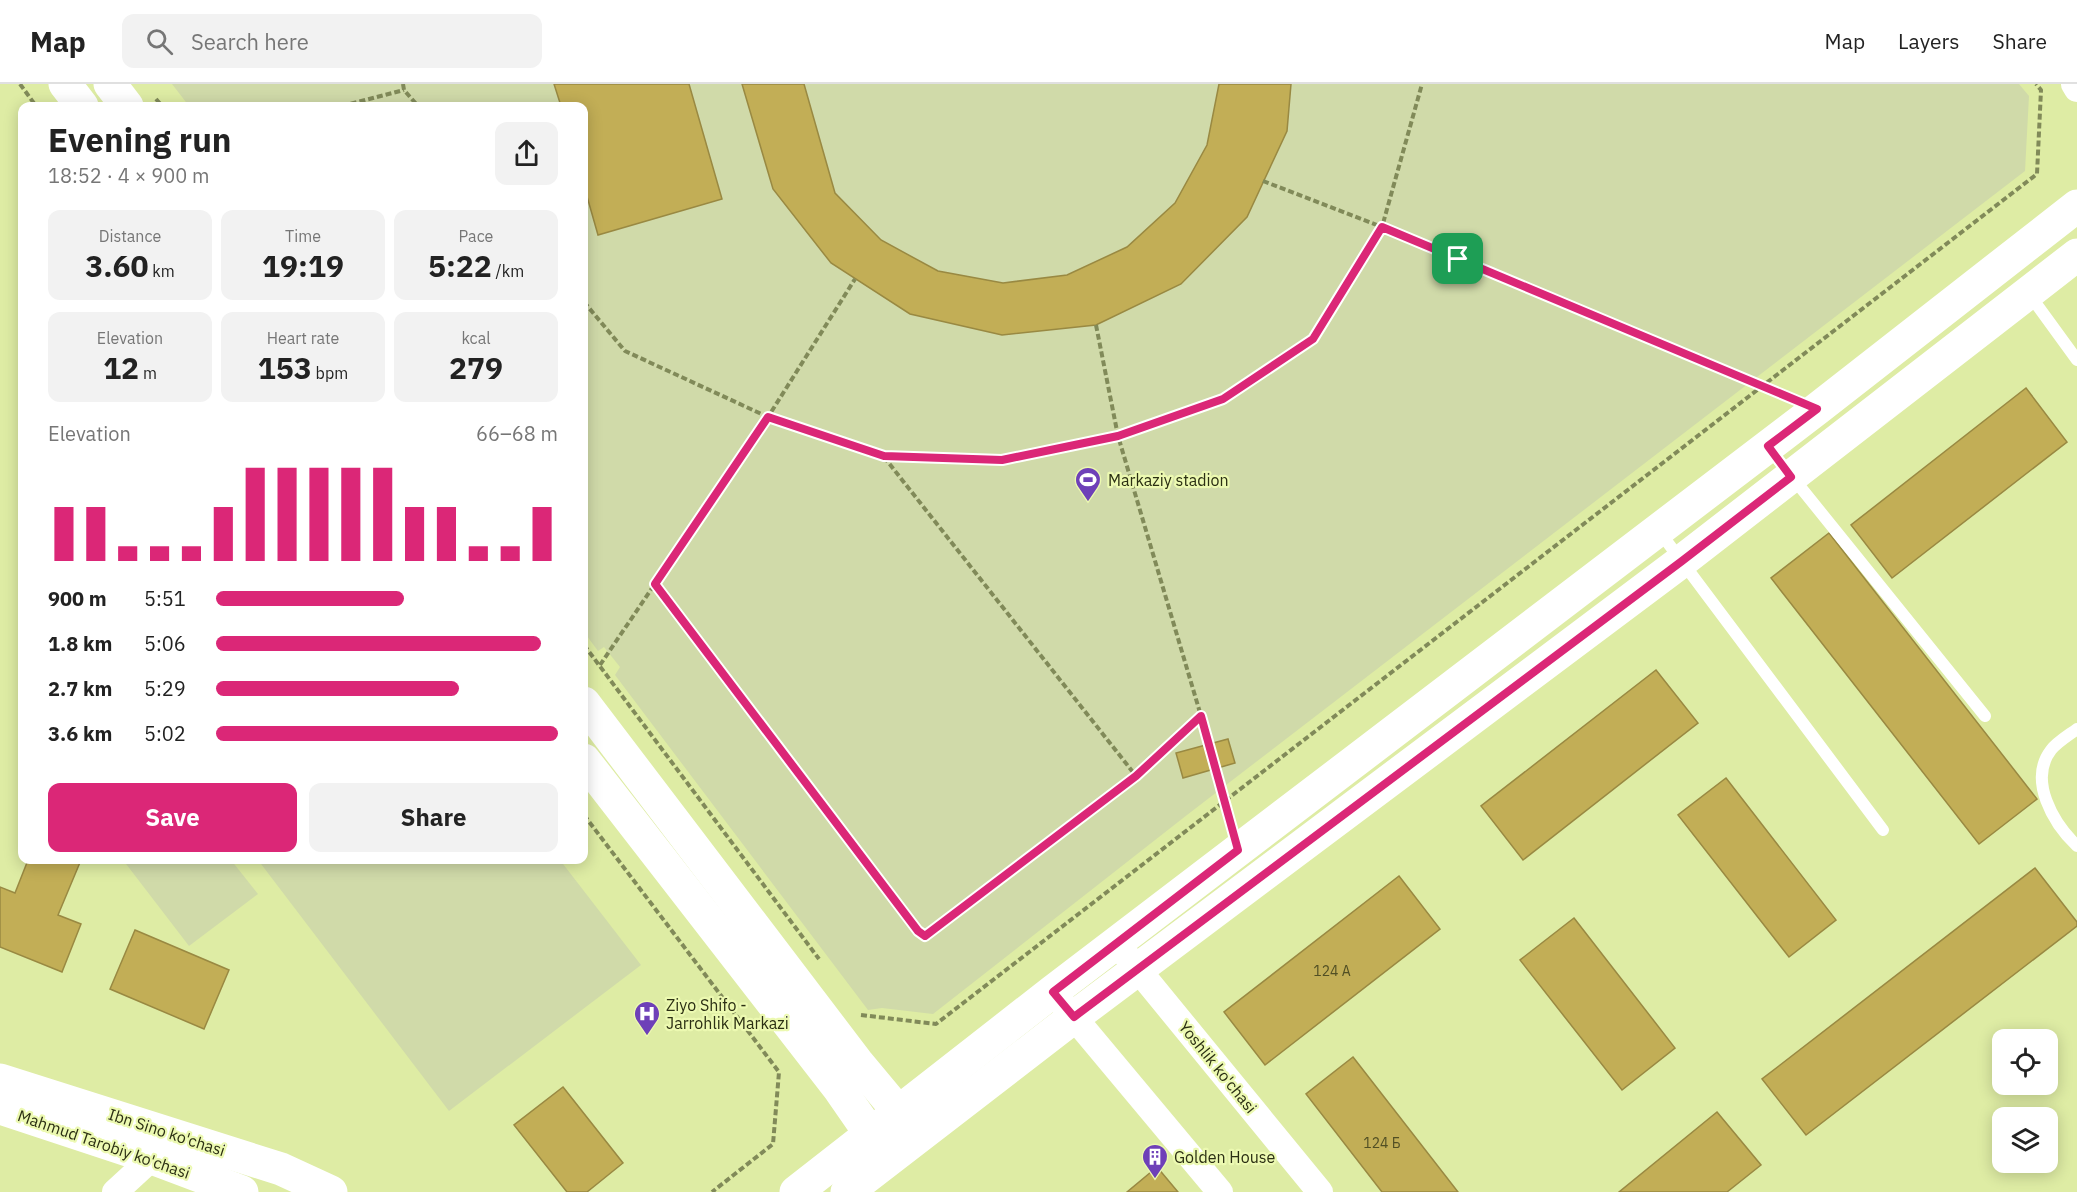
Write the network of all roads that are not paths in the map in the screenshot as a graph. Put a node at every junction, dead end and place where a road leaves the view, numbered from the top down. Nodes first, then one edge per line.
1 (65, 84) edge
2 (110, 84) edge
3 (2074, 84) edge
4 (2077, 88) edge
5 (79, 102) edge
6 (124, 102) edge
7 (2077, 206) edge
8 (2077, 255) edge
9 (2029, 293) junction
10 (2077, 360) edge
11 (1768, 446) junction
12 (1791, 477) junction
13 (1658, 530) junction
14 (1682, 561) junction
15 (588, 708) edge
16 (1984, 716) dead end
17 (2077, 729) edge
18 (588, 765) edge
19 (1883, 830) dead end
20 (2077, 846) edge
21 (1116, 943) junction
22 (1138, 969) junction
23 (1053, 992) junction
24 (1074, 1017) junction
25 (0, 1080) edge
26 (0, 1108) edge
27 (898, 1111) junction
28 (870, 1133) junction
29 (918, 1137) junction
30 (158, 1144) junction
31 (889, 1160) junction
32 (115, 1192) edge
33 (242, 1192) edge
34 (331, 1192) edge
35 (796, 1192) edge
36 (847, 1192) edge
37 (1220, 1192) edge
38 (1320, 1192) edge

1 - 5 street
2 - 6 street
3 - 4 street
7 - 11 street
8 - 9 street
9 - 10 lane
9 - 12 street
11 - 12 lane
11 - 13 street
12 - 14 street
12 - 16 lane
13 - 14 lane
13 - 21 street
14 - 19 lane
14 - 22 street
15 - 27 street
17 - 20 lane
18 - 28 street
21 - 22 street, Yoshlik ko'chasi
21 - 23 street
22 - 24 street
22 - 38 street, Yoshlik ko'chasi
23 - 24 street
23 - 27 street
24 - 29 street
24 - 37 street
25 - 30 street, Ibn Sino ko'chasi
26 - 30 street, Mahmud Tarobiy ko'chasi
27 - 28 street
27 - 29 street
28 - 31 street
28 - 35 street
29 - 31 street
30 - 32 street
30 - 33 street, Mahmud Tarobiy ko'chasi
30 - 34 street, Ibn Sino ko'chasi
31 - 36 street

